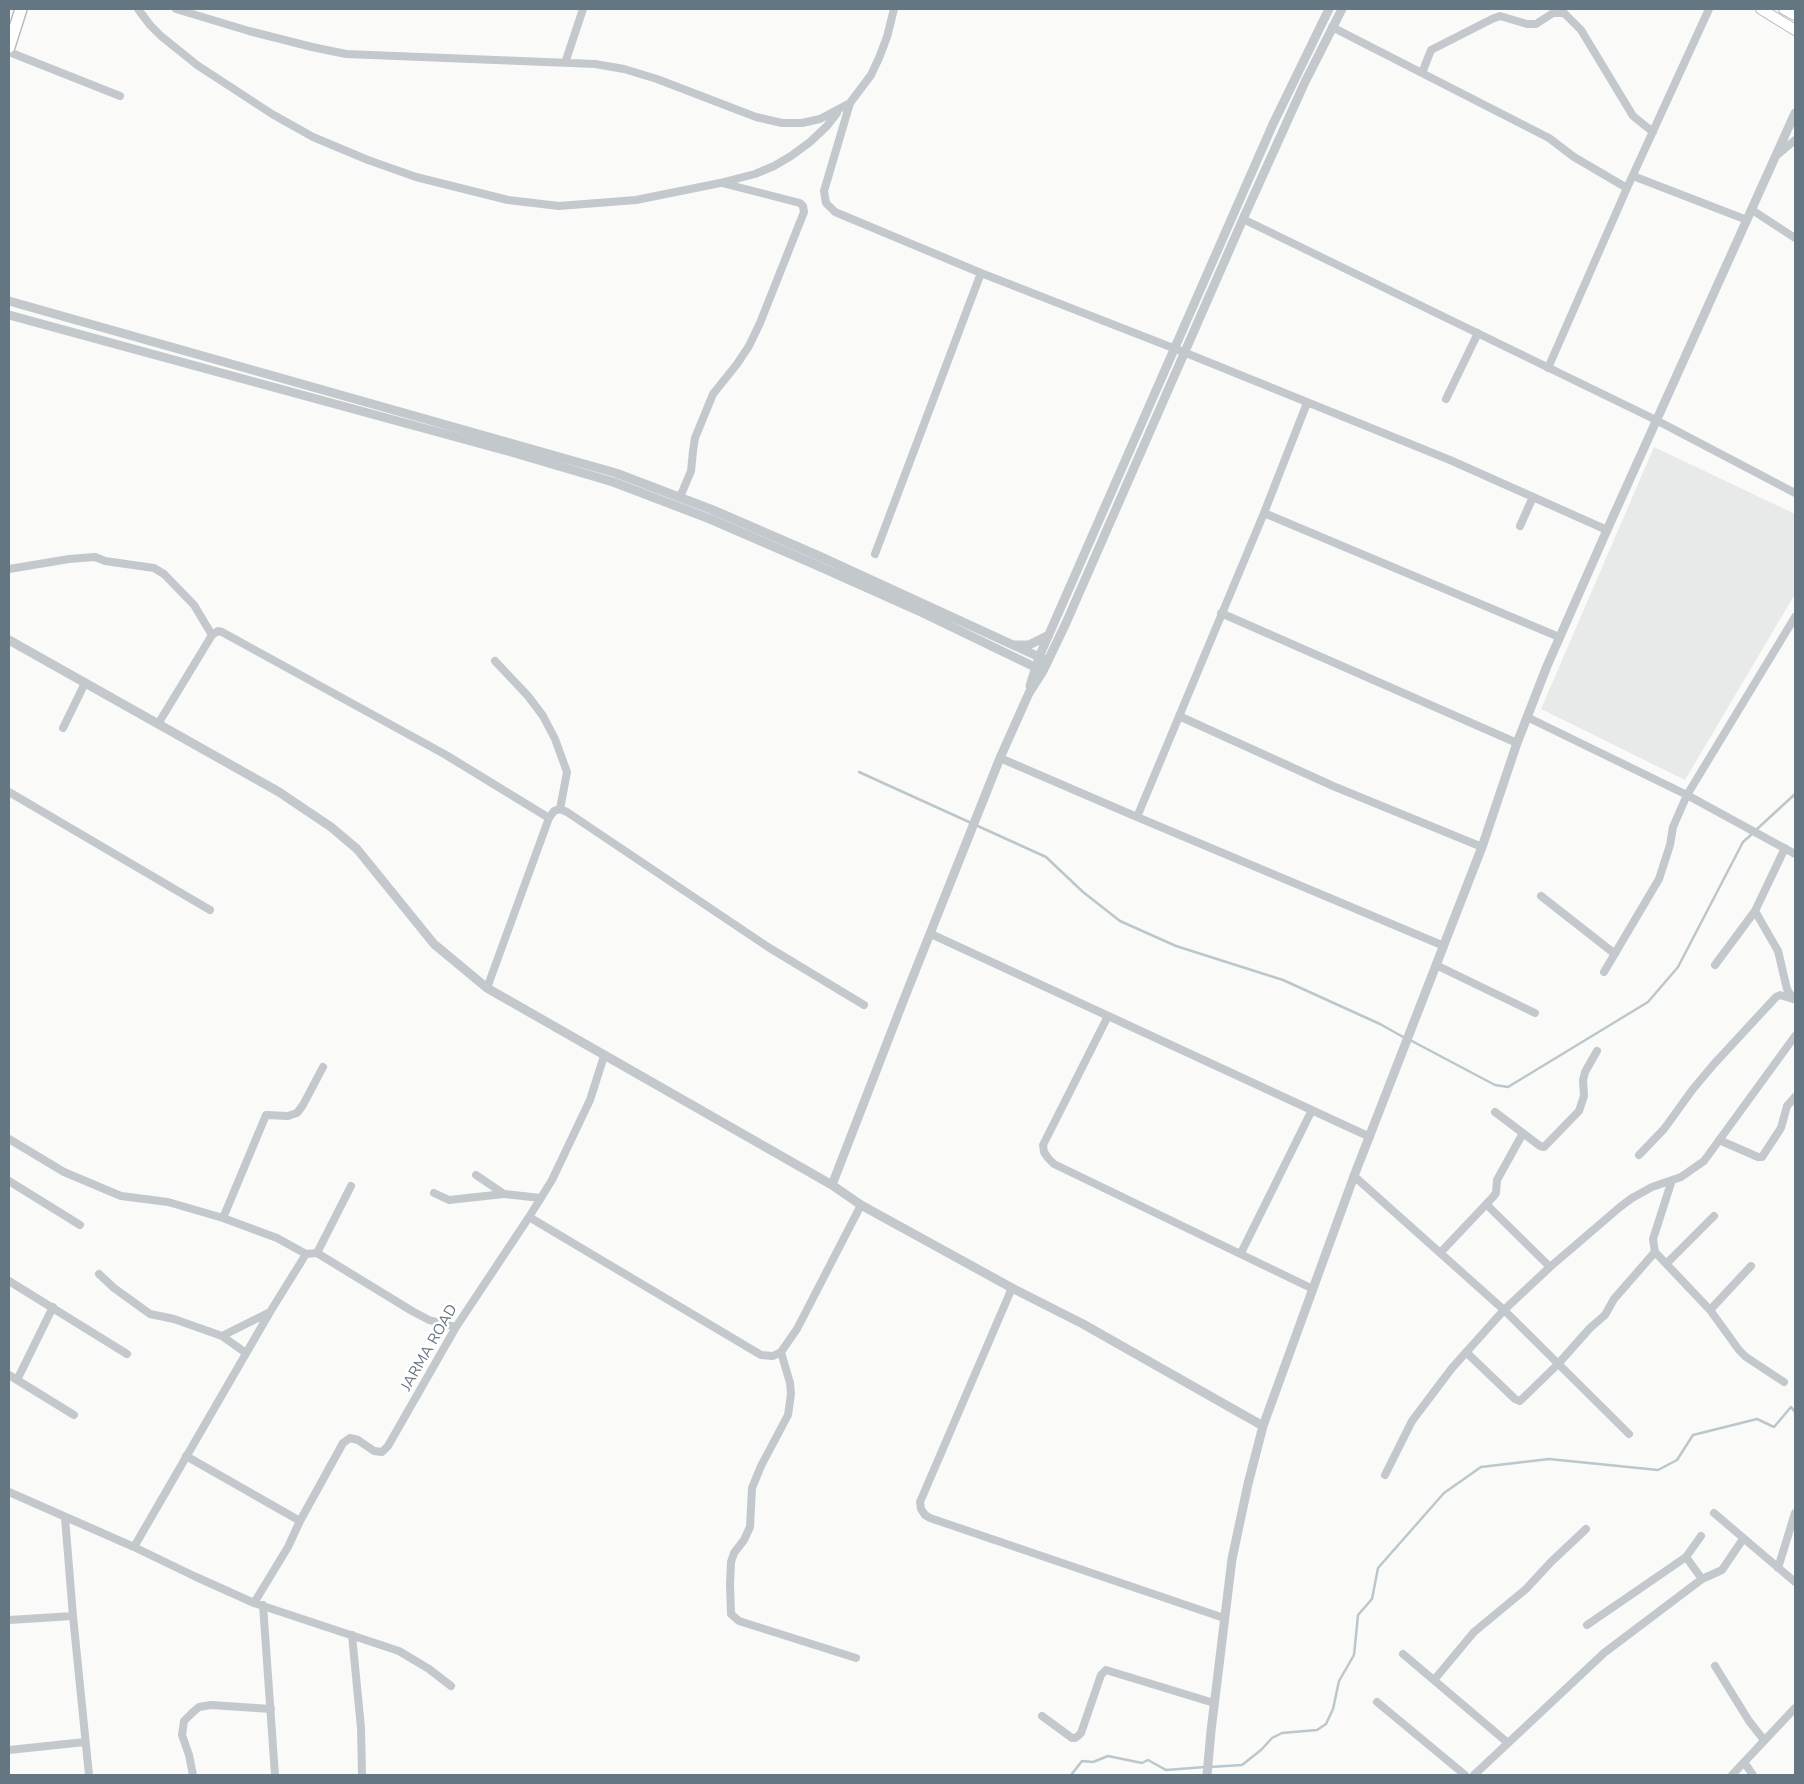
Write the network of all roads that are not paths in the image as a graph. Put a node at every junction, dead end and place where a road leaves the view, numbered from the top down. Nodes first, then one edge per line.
1 (21, 9) edge
2 (138, 9) edge
3 (176, 9) edge
4 (583, 9) edge
5 (894, 9) edge
6 (1329, 9) edge
7 (1342, 9) edge
8 (1495, 9) edge
9 (1709, 9) edge
10 (1761, 9) edge
11 (1784, 9) edge
12 (1795, 15) edge
13 (1500, 16) junction
14 (1332, 27) junction
15 (1795, 30) edge
16 (9, 47) edge
17 (9, 52) edge
18 (565, 63) junction
19 (1422, 73) junction
20 (120, 96) dead end
21 (850, 103) junction
22 (839, 110) junction
23 (1795, 113) edge
24 (1653, 132) junction
25 (1795, 140) edge
26 (1776, 156) junction
27 (1632, 176) junction
28 (720, 183) junction
29 (1627, 188) junction
30 (1752, 210) junction
31 (1244, 218) junction
32 (1747, 220) junction
33 (1795, 238) edge
34 (981, 274) junction
35 (9, 301) edge
36 (9, 315) edge
37 (1478, 334) junction
38 (1175, 349) junction
39 (1186, 353) junction
40 (1548, 368) junction
41 (1446, 399) dead end
42 (1307, 403) junction
43 (1656, 420) junction
44 (1795, 494) edge
45 (1533, 497) junction
46 (680, 498) junction
47 (1264, 513) junction
48 (1520, 526) dead end
49 (1607, 530) junction
50 (875, 554) dead end
51 (9, 569) edge
52 (1221, 613) junction
53 (1795, 617) edge
54 (1050, 634) junction
55 (212, 635) junction
56 (1560, 637) junction
57 (9, 640) edge
58 (1011, 645) junction
59 (1008, 655) junction
60 (1043, 659) junction
61 (495, 661) dead end
62 (1039, 669) junction
63 (85, 683) junction
64 (1030, 689) junction
65 (1179, 716) junction
66 (1527, 717) junction
67 (158, 724) junction
68 (63, 728) dead end
69 (1517, 743) junction
70 (1000, 758) junction
71 (9, 792) edge
72 (1687, 795) junction
73 (560, 809) junction
74 (550, 818) junction
75 (1137, 818) junction
76 (1482, 847) junction
77 (1785, 848) junction
78 (1795, 854) edge
79 (1541, 896) dead end
80 (210, 910) dead end
81 (1755, 911) junction
82 (930, 934) junction
83 (1444, 946) junction
84 (1615, 954) junction
85 (1436, 965) junction
86 (1714, 965) dead end
87 (1604, 972) dead end
88 (487, 988) junction
89 (1794, 1001) edge
90 (864, 1006) dead end
91 (1535, 1013) dead end
92 (1108, 1016) junction
93 (1795, 1036) edge
94 (1597, 1051) dead end
95 (604, 1056) junction
96 (323, 1067) dead end
97 (1795, 1097) edge
98 (1312, 1110) junction
99 (1495, 1112) dead end
100 (1523, 1133) junction
101 (1370, 1137) junction
102 (9, 1139) edge
103 (1719, 1140) junction
104 (1638, 1155) dead end
105 (476, 1175) dead end
106 (1354, 1176) junction
107 (1672, 1180) junction
108 (9, 1181) edge
109 (832, 1185) junction
110 (351, 1186) dead end
111 (434, 1193) dead end
112 (504, 1194) junction
113 (541, 1198) junction
114 (1486, 1204) junction
115 (862, 1205) junction
116 (1714, 1216) dead end
117 (529, 1217) junction
118 (223, 1218) junction
119 (80, 1225) dead end
120 (1441, 1252) junction
121 (1655, 1252) junction
122 (317, 1253) junction
123 (1241, 1253) junction
124 (306, 1254) junction
125 (1666, 1263) junction
126 (1752, 1266) dead end
127 (1550, 1267) junction
128 (99, 1274) dead end
129 (9, 1281) edge
130 (1012, 1288) junction
131 (1313, 1289) junction
132 (53, 1308) junction
133 (1504, 1310) junction
134 (1710, 1310) junction
135 (270, 1312) junction
136 (456, 1327) junction
137 (222, 1336) junction
138 (781, 1352) junction
139 (1466, 1352) junction
140 (246, 1353) junction
141 (127, 1354) dead end
142 (1558, 1364) junction
143 (9, 1375) edge
144 (18, 1380) junction
145 (1784, 1382) dead end
146 (74, 1415) dead end
147 (1263, 1426) junction
148 (1629, 1434) dead end
149 (186, 1456) junction
150 (1386, 1475) dead end
151 (9, 1492) edge
152 (1714, 1513) dead end
153 (1795, 1513) edge
154 (65, 1518) junction
155 (300, 1520) junction
156 (1586, 1529) dead end
157 (1700, 1536) dead end
158 (1743, 1539) junction
159 (134, 1547) junction
160 (1686, 1557) junction
161 (1778, 1568) junction
162 (1702, 1579) junction
163 (1795, 1582) edge
164 (254, 1603) junction
165 (263, 1605) junction
166 (73, 1616) junction
167 (1224, 1618) junction
168 (9, 1620) edge
169 (1587, 1625) dead end
170 (352, 1635) junction
171 (1403, 1654) dead end
172 (856, 1658) dead end
173 (1715, 1666) dead end
174 (1434, 1680) junction
175 (451, 1686) dead end
176 (1377, 1702) dead end
177 (1214, 1704) junction
178 (1795, 1708) edge
179 (271, 1709) junction
180 (1042, 1716) dead end
181 (1764, 1740) junction
182 (85, 1742) junction
183 (1508, 1743) junction
184 (9, 1750) edge
185 (1744, 1762) junction
186 (89, 1775) edge
187 (193, 1775) edge
188 (275, 1775) edge
189 (362, 1775) edge
190 (1207, 1775) edge
191 (1465, 1775) edge
192 (1474, 1775) edge
193 (1732, 1775) edge
194 (1753, 1775) edge

1 - 16 main road
2 - 28 street
3 - 18 street
4 - 18 street
5 - 21 street
6 - 38 street
7 - 14 street
8 - 13 street
9 - 24 street
10 - 15 main road
11 - 12 main road
13 - 19 street
13 - 24 street
14 - 19 street
14 - 31 street
17 - 20 street
18 - 22 street
19 - 29 street
21 - 22 street
21 - 34 street
22 - 28 street
23 - 26 street
24 - 27 street
25 - 26 street
26 - 30 street
27 - 29 street
27 - 32 street
28 - 46 street
29 - 40 street
30 - 32 street
30 - 33 street
31 - 37 street
31 - 39 street
32 - 43 street
34 - 38 street
34 - 50 street
35 - 46 street
36 - 59 street
37 - 40 street
37 - 41 street
38 - 39 street
38 - 54 street
39 - 42 street
39 - 60 street
40 - 43 street
42 - 45 street
42 - 47 street
43 - 44 street
43 - 49 street
45 - 48 street
45 - 49 street
46 - 58 street
47 - 52 street
47 - 56 street
49 - 56 street
51 - 55 street
52 - 65 street
52 - 69 street
53 - 72 street
54 - 58 street
54 - 60 street
55 - 67 street
55 - 74 street
56 - 66 street
57 - 63 street
58 - 60 street
59 - 62 street
59 - 64 street
60 - 62 street
61 - 73 street
62 - 64 street
63 - 67 street
63 - 68 street
64 - 70 street
65 - 75 street
65 - 76 street
66 - 69 street
66 - 72 street
67 - 88 street
69 - 76 street
70 - 75 street
70 - 82 street
71 - 80 street
72 - 77 street
72 - 84 street
73 - 74 street
73 - 90 street
74 - 88 street
75 - 83 street
76 - 83 street
77 - 78 street
77 - 81 street
79 - 84 street
81 - 86 street
81 - 89 street
82 - 92 street
82 - 109 street
83 - 85 street
84 - 87 street
85 - 91 street
85 - 101 street
88 - 95 street
89 - 104 street
92 - 98 street
92 - 123 street
93 - 103 street
94 - 100 street
95 - 109 street
95 - 113 street, JARMA ROAD
96 - 118 street
97 - 103 street
98 - 101 street
98 - 123 street
99 - 100 street
100 - 114 street
101 - 106 street
102 - 118 street
103 - 107 street
105 - 112 street
106 - 120 street
106 - 131 street
107 - 121 street
107 - 127 street
108 - 119 street
109 - 115 street
110 - 122 street
111 - 112 street
112 - 113 street
113 - 117 street, JARMA ROAD
114 - 120 street
114 - 127 street
115 - 130 street
115 - 138 street
116 - 125 street
117 - 136 street, JARMA ROAD
117 - 138 street
118 - 124 street
120 - 133 street
121 - 125 street
121 - 142 street
122 - 124 street
122 - 136 street
123 - 131 street
124 - 135 street
125 - 134 street
126 - 134 street
127 - 133 street
128 - 137 street
129 - 132 street
130 - 147 street
130 - 167 street
131 - 147 street
132 - 141 street
132 - 144 street
133 - 139 street
133 - 142 street
134 - 145 street
135 - 137 street
135 - 140 street
136 - 155 street, JARMA ROAD
137 - 140 street
138 - 172 street
139 - 142 street
139 - 150 street
140 - 149 street
142 - 148 street
143 - 144 street
144 - 146 street
147 - 167 street
149 - 155 street
149 - 159 street
151 - 154 street
152 - 158 street
153 - 161 street
154 - 159 street
154 - 166 street
155 - 164 street, JARMA ROAD
156 - 174 street
157 - 160 street
158 - 161 street
158 - 162 street
159 - 164 street
160 - 162 street
160 - 169 street
161 - 163 street
162 - 183 street
164 - 165 street
165 - 170 street
165 - 179 street
166 - 168 street
166 - 182 street
167 - 177 street
170 - 175 street
170 - 189 street
171 - 174 street
173 - 181 street
174 - 183 street
176 - 191 street
177 - 180 street
177 - 190 street
178 - 181 street
179 - 187 street
179 - 188 street
181 - 185 street
182 - 184 street
182 - 186 street
183 - 192 street
185 - 193 street
185 - 194 street

